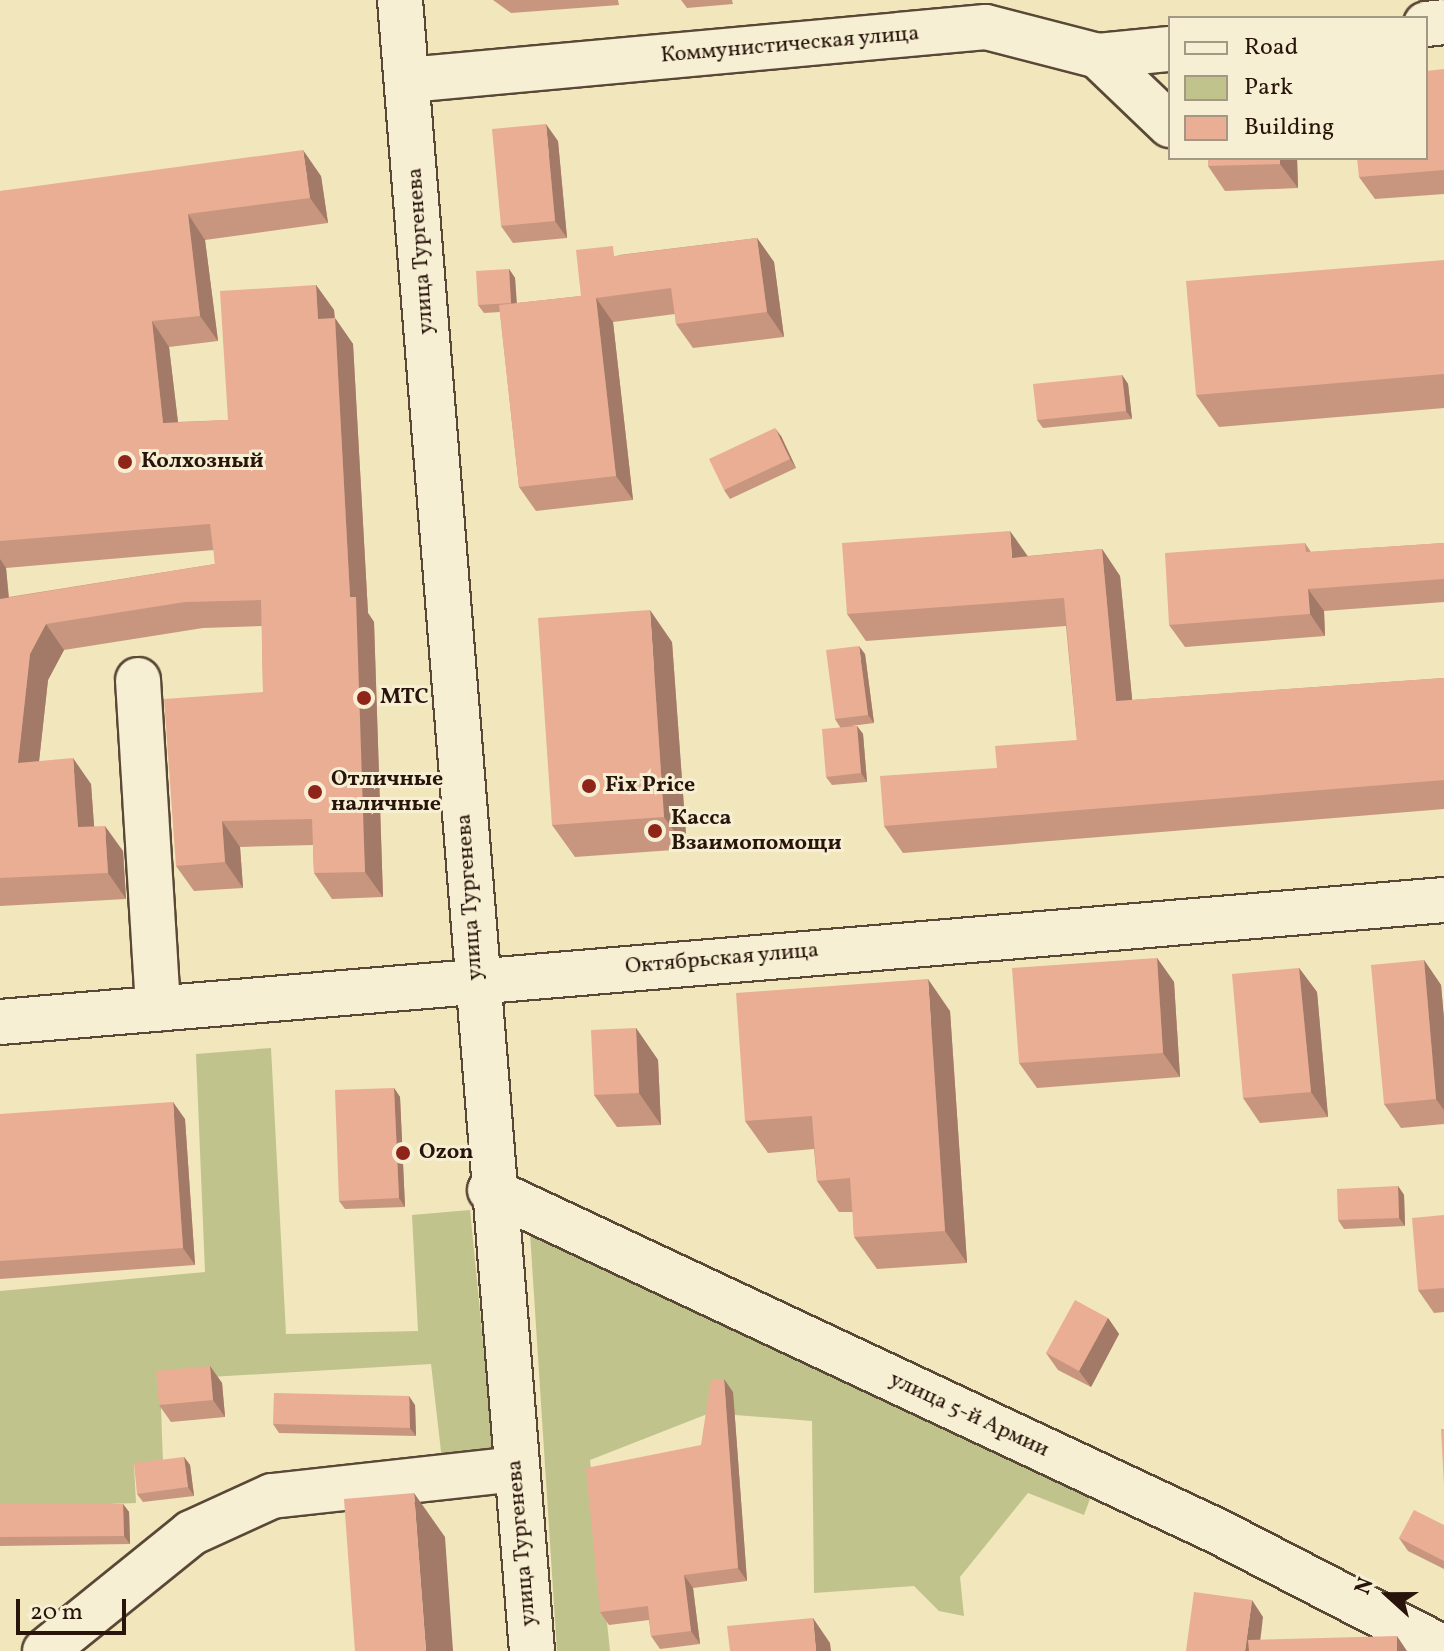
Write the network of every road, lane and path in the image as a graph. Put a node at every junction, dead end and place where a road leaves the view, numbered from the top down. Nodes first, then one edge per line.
1 (400, 0) edge
2 (1168, 49) edge
3 (1098, 56) junction
4 (408, 80) junction
5 (1168, 123) edge
6 (138, 680) dead end
7 (1444, 900) edge
8 (476, 980) junction
9 (158, 1008) junction
10 (0, 1022) edge
11 (490, 1190) junction
12 (516, 1469) junction
13 (1444, 1648) edge
14 (45, 1651) edge
15 (532, 1651) edge

1 - 4 street, улица Тургенева
2 - 3 street, Коммунистическая улица
3 - 4 street, Коммунистическая улица
3 - 5 street
4 - 8 street, улица Тургенева
6 - 9 street
7 - 8 street, Октябрьская улица
8 - 9 street, Октябрьская улица
8 - 11 street, улица Тургенева
9 - 10 street, Октябрьская улица
11 - 12 street, улица Тургенева
11 - 13 street, улица 5-й Армии
12 - 14 street
12 - 15 street, улица Тургенева

